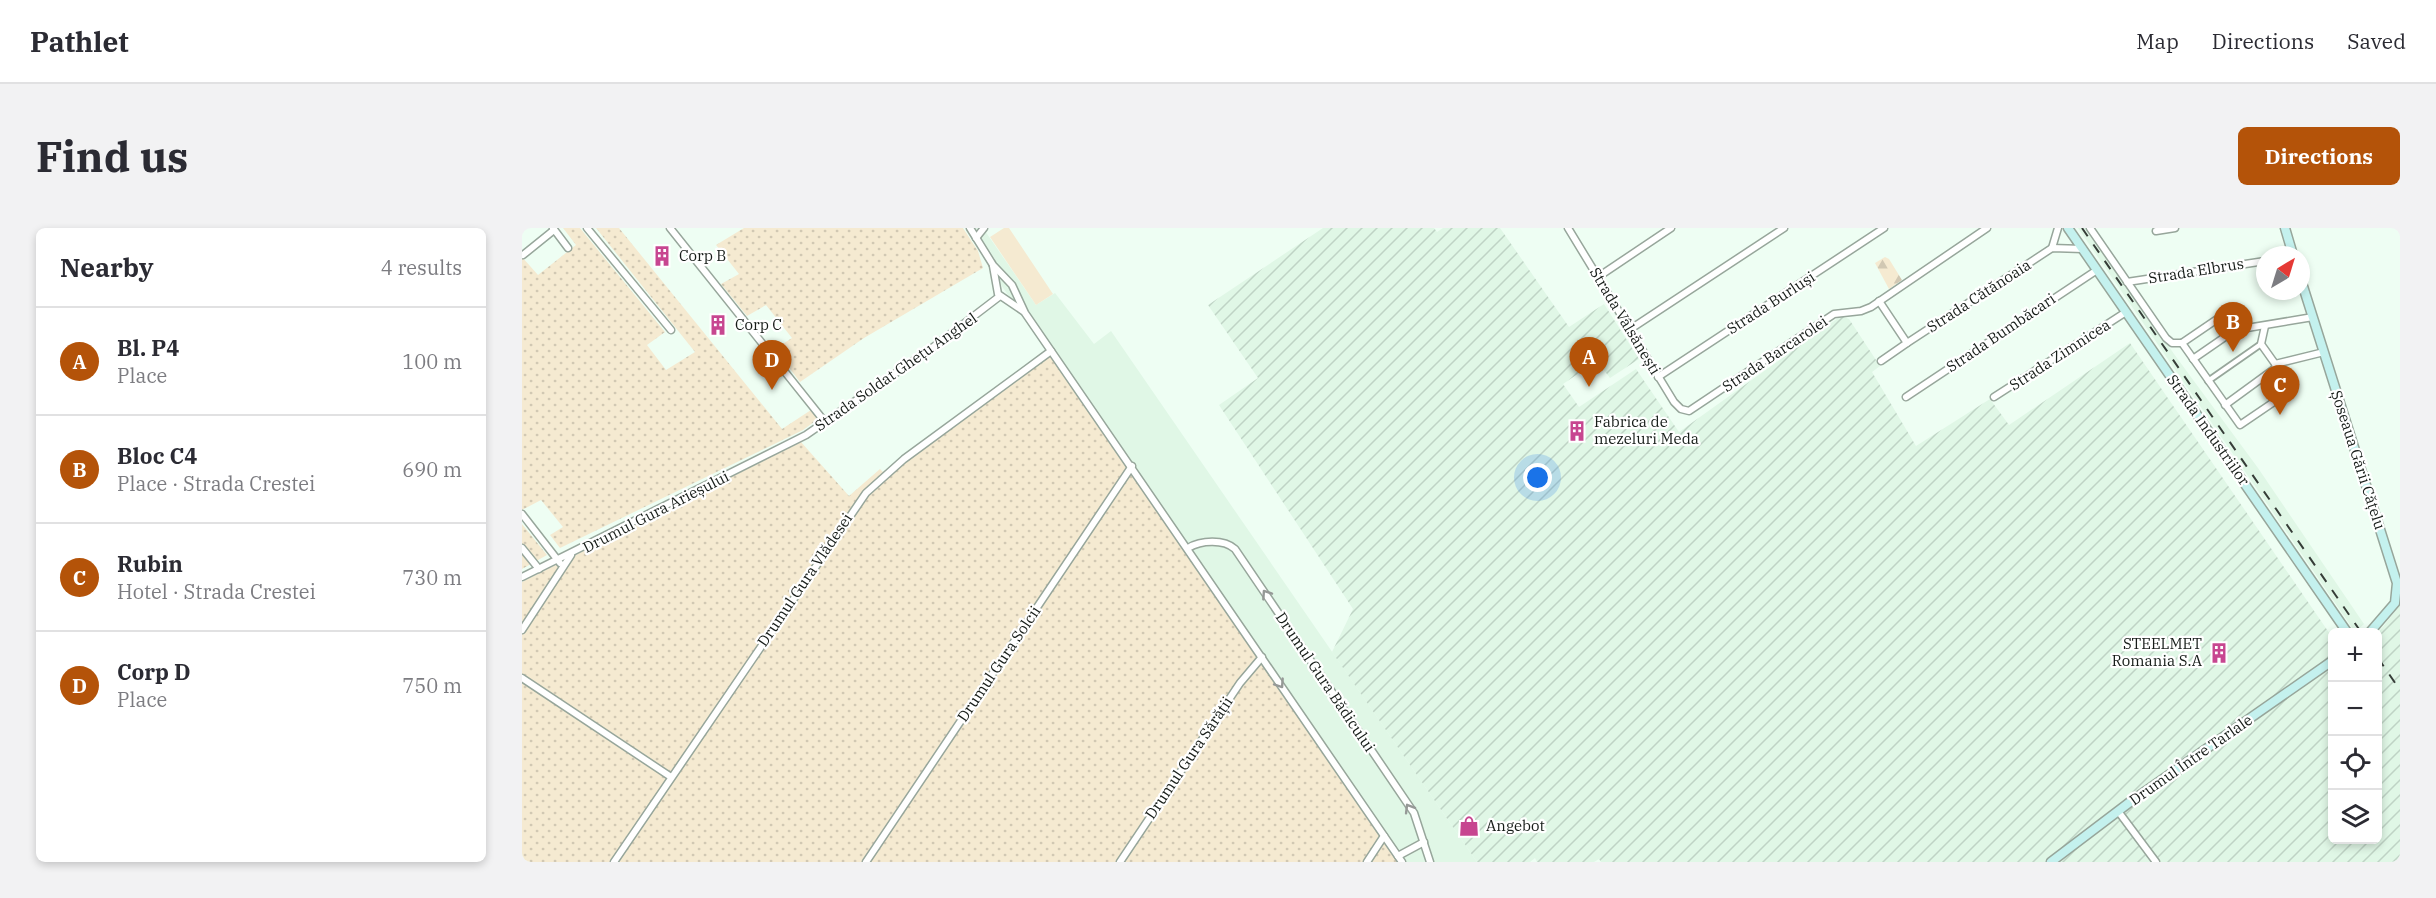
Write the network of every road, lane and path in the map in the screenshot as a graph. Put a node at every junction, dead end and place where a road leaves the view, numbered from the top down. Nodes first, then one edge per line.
1 (587, 228) edge
2 (670, 228) edge
3 (970, 228) edge
4 (984, 228) edge
5 (1568, 228) edge
6 (1671, 228) edge
7 (1784, 228) edge
8 (1884, 228) edge
9 (1987, 228) edge
10 (2058, 228) edge
11 (2068, 228) edge
12 (2090, 228) edge
13 (2175, 228) edge
14 (2285, 228) edge
15 (553, 229) edge
16 (2156, 231) dead end
17 (976, 238) junction
18 (2290, 246) edge
19 (568, 248) dead end
20 (2052, 248) junction
21 (2083, 249) junction
22 (523, 255) edge
23 (2256, 262) edge
24 (993, 265) junction
25 (2097, 270) junction
26 (1598, 277) junction
27 (1007, 282) junction
28 (2127, 282) junction
29 (998, 287) junction
30 (1014, 291) junction
31 (1003, 298) junction
32 (2308, 300) edge
33 (1879, 301) junction
34 (2229, 311) dead end
35 (2126, 312) junction
36 (1025, 313) junction
37 (2313, 317) junction
38 (2265, 326) junction
39 (671, 330) dead end
40 (1629, 330) junction
41 (1907, 343) junction
42 (2182, 343) junction
43 (2261, 344) junction
44 (1051, 351) junction
45 (2324, 352) junction
46 (2193, 359) junction
47 (1881, 361) dead end
48 (2276, 365) junction
49 (1658, 377) junction
50 (2208, 381) junction
51 (1906, 397) dead end
52 (1994, 398) dead end
53 (2225, 405) junction
54 (1686, 411) joint
55 (825, 422) junction
56 (789, 445) joint
57 (1132, 466) junction
58 (522, 514) edge
59 (522, 548) edge
60 (1188, 548) junction
61 (572, 554) junction
62 (559, 560) junction
63 (563, 567) junction
64 (539, 569) junction
65 (522, 577) edge
66 (2398, 582) edge
67 (2344, 628) edge
68 (2374, 628) edge
69 (522, 630) edge
70 (1262, 657) junction
71 (2328, 664) edge
72 (522, 678) edge
73 (670, 777) junction
74 (2118, 811) junction
75 (1384, 836) junction
76 (1424, 842) junction
77 (1400, 859) edge
78 (614, 862) edge
79 (866, 862) edge
80 (1120, 862) edge
81 (1366, 862) edge
82 (1430, 862) edge
83 (2051, 862) edge
84 (2156, 862) edge

1 - 39 street
2 - 55 street
3 - 17 street
4 - 17 street
5 - 26 street, Strada Vâlsănești
6 - 26 street
7 - 40 street
8 - 49 street, Strada Burluși
9 - 33 street, Strada Barcarolei
10 - 20 street
11 - 21 main road, Strada Industriilor
12 - 28 street
13 - 16 street
14 - 18 main road
15 - 19 street
15 - 22 street
17 - 24 street
20 - 21 street
20 - 41 street, Strada Cătănoaia
21 - 25 main road, Strada Industriilor
23 - 28 street, Strada Elbrus
24 - 27 street
24 - 29 street
25 - 35 main road, Strada Industriilor
25 - 51 street, Strada Bumbăcari
26 - 40 street, Strada Vâlsănești
27 - 29 street
27 - 30 street
28 - 42 street
29 - 31 street
30 - 31 street, Strada Soldat Ghețu Anghel
30 - 36 street
31 - 36 street
31 - 55 street, Strada Soldat Ghețu Anghel
32 - 37 main road, Șoseaua Gării Cățelu
33 - 41 street
33 - 54 street, Strada Barcarolei
34 - 42 street
35 - 52 street, Strada Zimnicea
35 - 67 main road, Strada Industriilor
36 - 44 street
37 - 38 street
37 - 45 main road, Șoseaua Gării Cățelu
38 - 43 street
38 - 46 street
40 - 49 street, Strada Vâlsănești
41 - 47 street, Strada Cătănoaia
42 - 46 street
43 - 48 street
43 - 50 street
44 - 57 street
44 - 73 street, Drumul Gura Vlădesei
45 - 48 street
45 - 66 main road, Șoseaua Gării Cățelu
46 - 50 street
48 - 53 street
48 - 53 street
49 - 54 street, Strada Vâlsănești
50 - 53 street
55 - 56 street, Strada Soldat Ghețu Anghel
56 - 61 street, Drumul Gura Arieșului
57 - 60 street
57 - 79 street, Drumul Gura Solcii
58 - 62 street
59 - 64 street
60 - 70 street
76 -> 60 street, Drumul Gura Bădicului
61 - 62 street, Drumul Gura Arieșului
61 - 63 street
62 - 63 street
62 - 64 street, Drumul Gura Arieșului
63 - 69 street
64 - 65 street, Drumul Gura Arieșului
66 - 68 main road, Șoseaua Gării Cățelu
70 -> 75 street
70 - 80 street, Drumul Gura Sărății
71 - 74 main road, Drumul Între Tarlale
72 - 73 street
73 - 78 street, Drumul Gura Vlădesei
74 - 83 main road, Drumul Între Tarlale
74 - 84 street
75 - 77 street
75 - 81 street
76 - 77 street
76 - 82 street, Drumul Gura Bădicului

